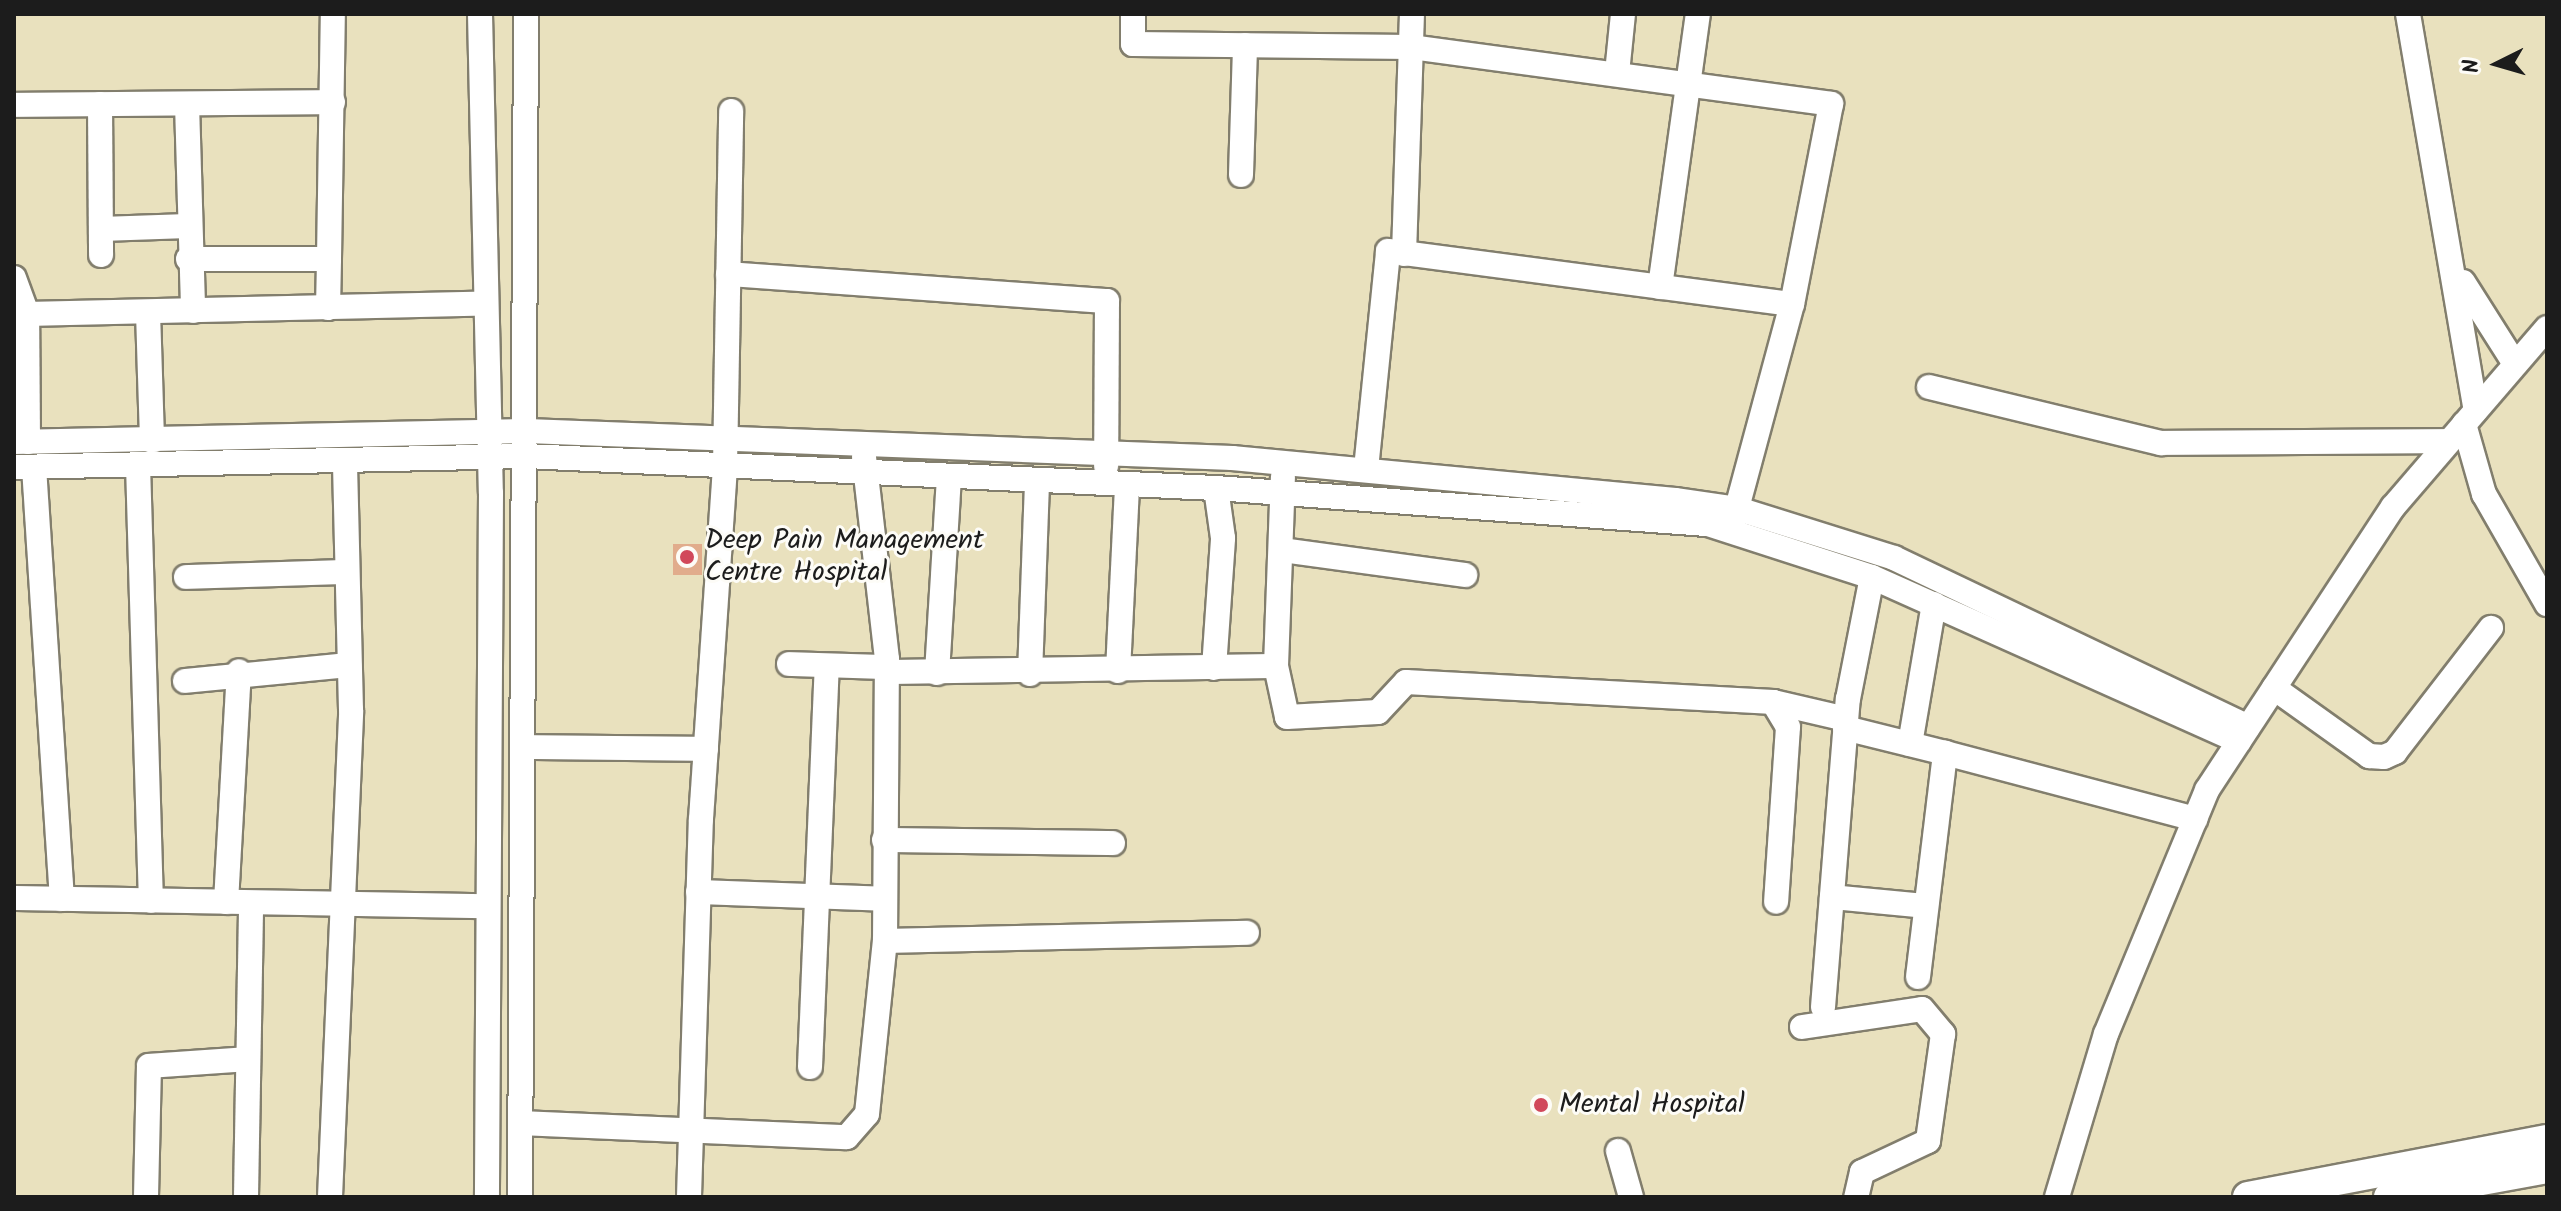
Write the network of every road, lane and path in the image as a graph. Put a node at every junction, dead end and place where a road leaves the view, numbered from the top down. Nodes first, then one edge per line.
1 (333, 14) edge
2 (480, 14) edge
3 (526, 14) edge
4 (1133, 14) edge
5 (1412, 14) edge
6 (1623, 14) edge
7 (1698, 14) edge
8 (2408, 14) edge
9 (1245, 45) junction
10 (1411, 47) junction
11 (1617, 73) junction
12 (1688, 83) junction
13 (333, 102) junction
14 (100, 104) junction
15 (187, 104) junction
16 (14, 105) edge
17 (731, 111) dead end
18 (1241, 175) dead end
19 (188, 226) junction
20 (101, 229) junction
21 (1404, 254) junction
22 (101, 255) dead end
23 (188, 259) junction
24 (329, 259) junction
25 (2458, 273) junction
26 (728, 274) junction
27 (14, 278) edge
28 (1660, 287) junction
29 (484, 304) junction
30 (1792, 304) junction
31 (328, 308) junction
32 (193, 311) junction
33 (148, 312) junction
34 (21, 315) edge
35 (2547, 328) edge
36 (2515, 364) junction
37 (1929, 387) dead end
38 (2463, 425) junction
39 (527, 431) junction
40 (487, 434) junction
41 (152, 441) junction
42 (725, 441) junction
43 (21, 442) edge
44 (863, 446) junction
45 (1107, 452) junction
46 (526, 456) junction
47 (488, 459) junction
48 (345, 461) junction
49 (1284, 462) junction
50 (138, 465) junction
51 (725, 466) junction
52 (24, 467) edge
53 (1366, 469) junction
54 (864, 472) junction
55 (949, 476) junction
56 (1037, 481) junction
57 (1116, 483) junction
58 (1216, 488) junction
59 (1282, 493) junction
60 (1735, 518) junction
61 (1282, 550) junction
62 (347, 572) junction
63 (1465, 575) dead end
64 (186, 577) dead end
65 (1872, 577) junction
66 (1934, 604) junction
67 (2547, 604) edge
68 (2491, 628) dead end
69 (789, 664) dead end
70 (349, 665) junction
71 (1276, 666) junction
72 (827, 667) junction
73 (1214, 668) junction
74 (887, 670) junction
75 (239, 671) junction
76 (1118, 671) junction
77 (937, 673) junction
78 (1030, 674) junction
79 (185, 681) dead end
80 (2274, 688) junction
81 (1773, 702) junction
82 (1846, 723) junction
83 (2243, 734) junction
84 (1910, 744) junction
85 (524, 747) junction
86 (706, 749) junction
87 (1945, 753) junction
88 (2195, 819) junction
89 (884, 840) junction
90 (1113, 843) dead end
91 (698, 892) junction
92 (813, 897) junction
93 (1832, 897) junction
94 (14, 898) edge
95 (62, 899) junction
96 (885, 899) junction
97 (151, 901) junction
98 (1776, 902) dead end
99 (238, 903) junction
100 (343, 905) junction
101 (488, 906) junction
102 (1926, 906) junction
103 (14, 920) edge
104 (1247, 933) dead end
105 (885, 941) junction
106 (1918, 977) dead end
107 (1823, 1007) dead end
108 (1802, 1027) dead end
109 (248, 1059) junction
110 (810, 1067) dead end
111 (520, 1123) junction
112 (692, 1134) junction
113 (2547, 1140) edge
114 (1618, 1151) dead end
115 (2547, 1168) edge
116 (2257, 1196) edge
117 (146, 1197) edge
118 (246, 1197) edge
119 (330, 1197) edge
120 (487, 1197) edge
121 (520, 1197) edge
122 (689, 1197) edge
123 (1631, 1197) edge
124 (1856, 1197) edge
125 (2057, 1197) edge
126 (2389, 1197) edge

1 - 13 street
2 - 29 street
3 - 39 street
4 - 9 street
5 - 10 street
6 - 11 street
7 - 12 street
8 - 25 street
9 - 10 street
9 - 18 street
10 - 11 street
10 - 21 street
11 - 12 street
12 - 28 street
12 - 30 street
13 - 15 street
13 - 24 street
14 - 15 street
14 - 16 street
14 - 20 street
15 - 19 street
17 - 26 street
19 - 20 street
19 - 23 street
20 - 22 street
21 - 28 street
21 - 53 street
23 - 24 street
23 - 32 street
24 - 31 street
25 - 36 street
25 - 38 street
26 - 42 street
26 - 45 street
27 - 34 street
28 - 30 street
29 - 31 street
29 - 40 street
30 - 60 street
31 - 32 street
32 - 33 street
33 - 34 street
33 - 41 street
34 - 43 street
35 - 36 street
36 - 38 street
37 - 38 street
38 - 67 street
38 - 80 street
39 - 40 street
39 - 42 street
39 - 46 street
40 - 41 street
40 - 47 street
41 - 43 street
42 - 44 street
42 - 51 street
44 - 45 street
44 - 54 street
45 - 49 street
45 - 57 street
46 - 47 street
46 - 51 street
46 - 85 street
47 - 48 street
47 - 101 street
48 - 50 street
48 - 62 street
49 - 53 street
49 - 59 street
50 - 52 street
50 - 97 street
51 - 54 street
51 - 86 street
52 - 95 street
53 - 60 street
54 - 55 street
54 - 74 street
55 - 56 street
55 - 77 street
56 - 57 street
56 - 78 street
57 - 58 street
57 - 76 street
58 - 59 street
58 - 73 street
59 - 60 street
59 - 61 street
60 - 65 street
60 - 83 street
61 - 63 street
61 - 71 street
62 - 64 street
62 - 70 street
65 - 66 street
65 - 82 street
66 - 83 street
66 - 84 street
68 - 80 street
69 - 72 street
70 - 75 street
70 - 100 street
71 - 73 street
71 - 81 street
72 - 74 street
72 - 92 street
73 - 76 street
74 - 77 street
74 - 89 street
75 - 79 street
75 - 99 street
76 - 78 street
77 - 78 street
80 - 83 street
81 - 82 street
81 - 98 street
82 - 84 street
82 - 93 street
83 - 88 street
84 - 87 street
85 - 86 street
85 - 111 street
86 - 91 street
87 - 88 street
87 - 102 street
88 - 125 street
89 - 90 street
89 - 96 street
91 - 92 street
91 - 112 street
92 - 96 street
92 - 110 street
93 - 102 street
93 - 107 street
94 - 95 street
94 - 103 street
95 - 97 street
96 - 105 street
97 - 99 street
99 - 100 street
99 - 109 street
100 - 101 street
100 - 119 street
101 - 120 street
102 - 106 street
104 - 105 street
105 - 112 street
108 - 124 street
109 - 117 street
109 - 118 street
111 - 112 street
111 - 121 street
112 - 122 street
113 - 116 main road
114 - 123 street
115 - 126 main road

